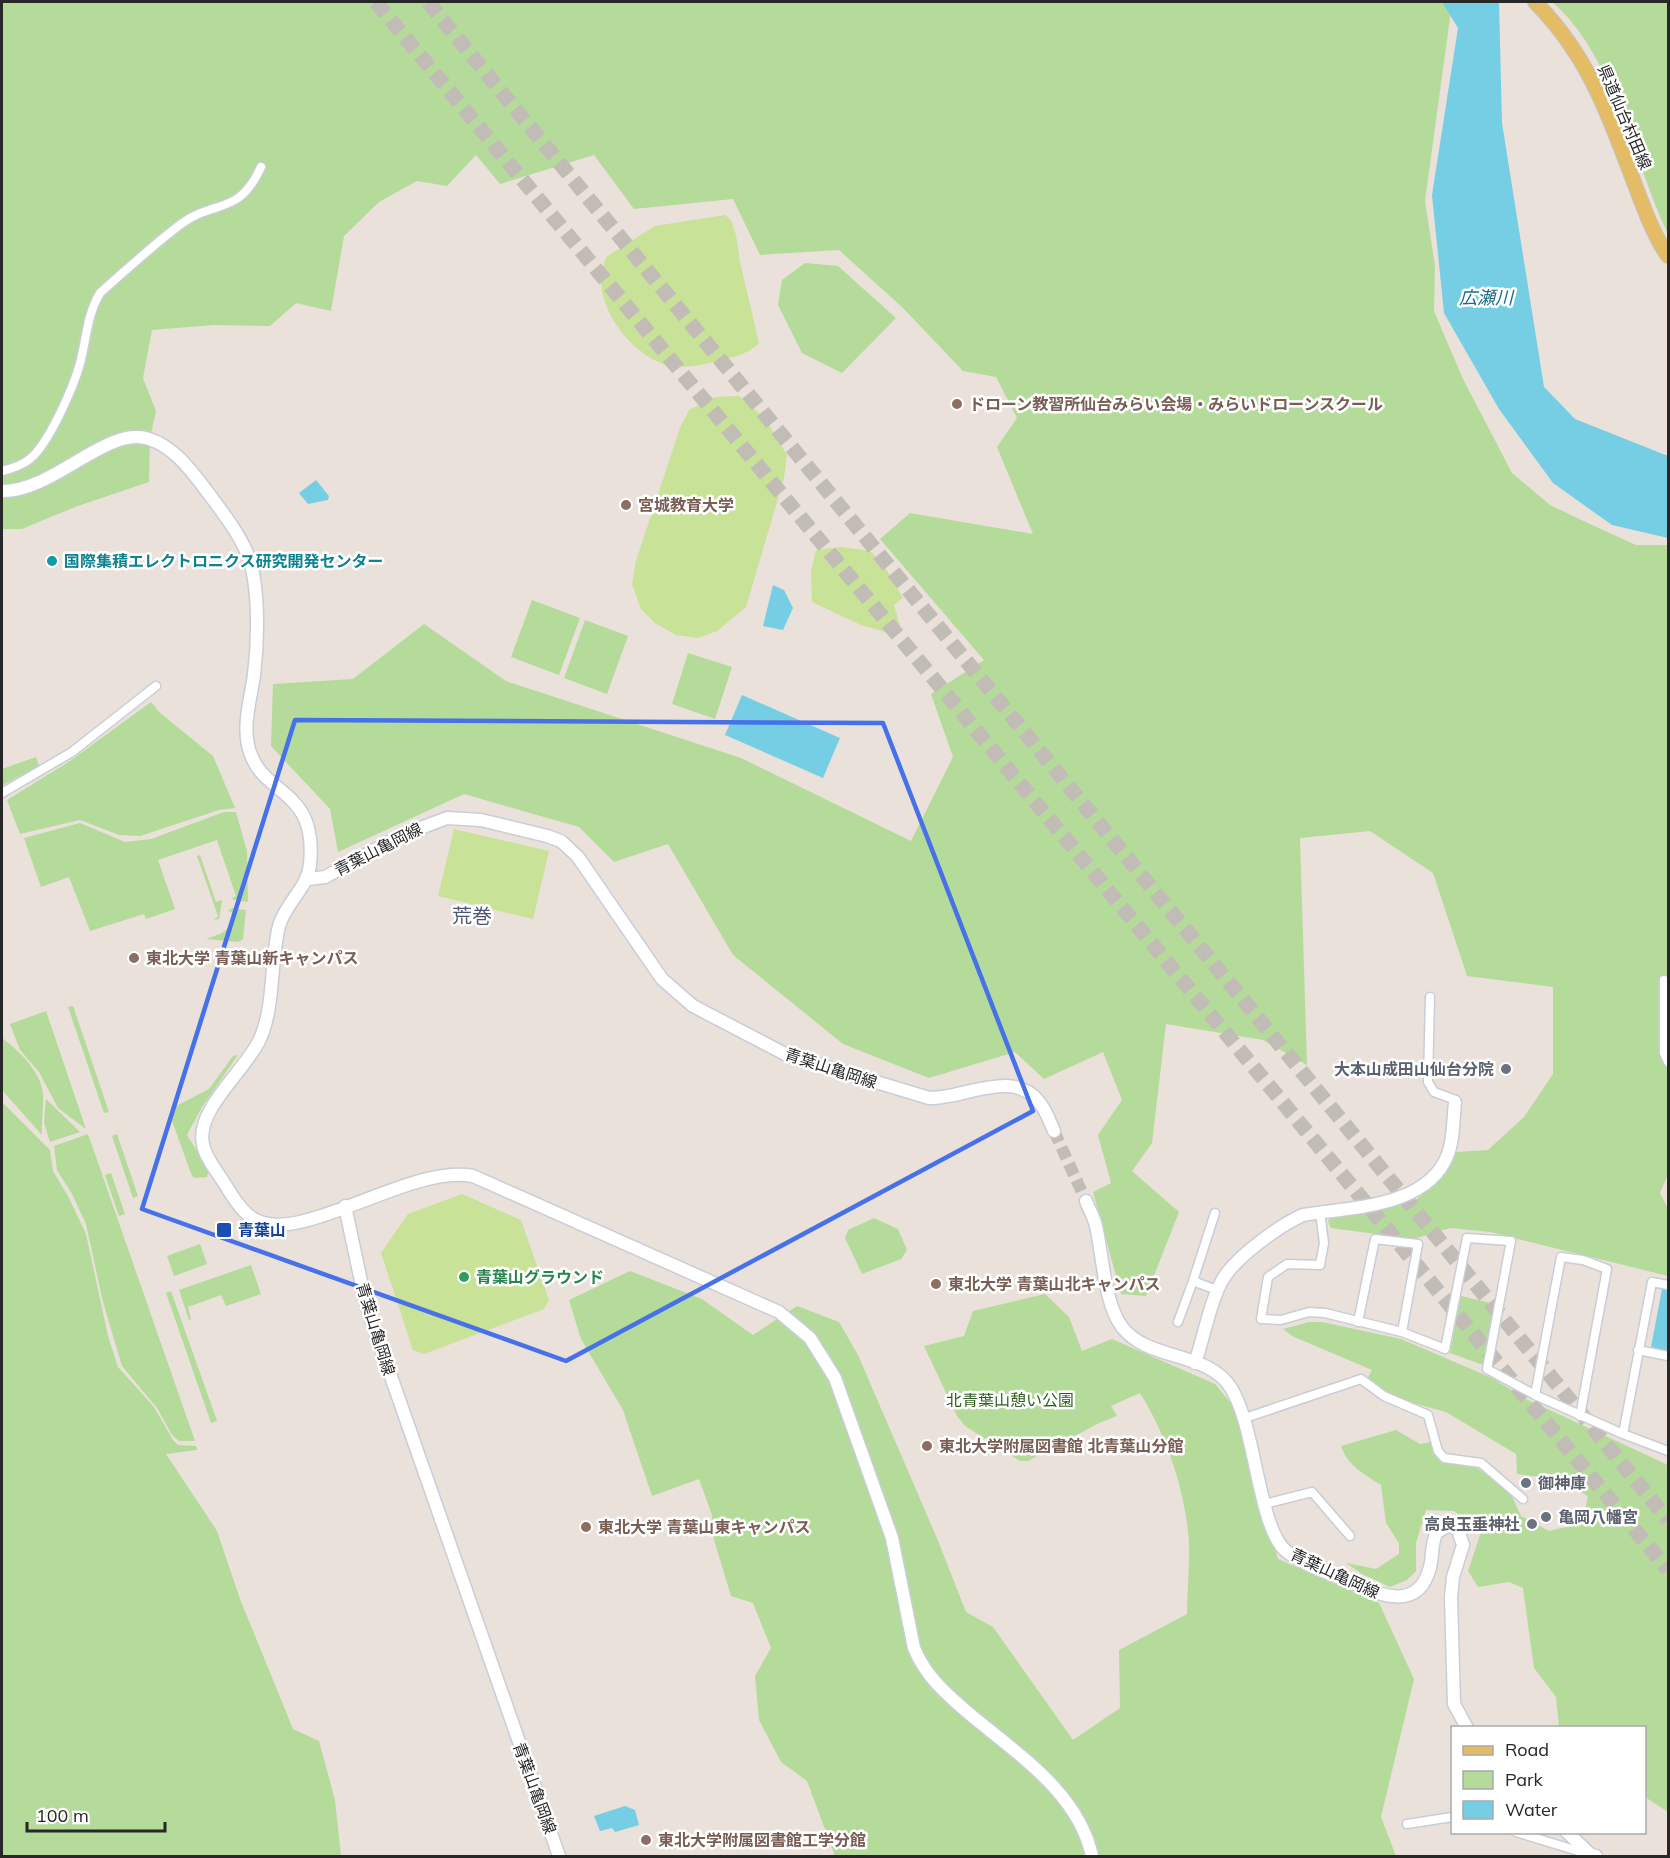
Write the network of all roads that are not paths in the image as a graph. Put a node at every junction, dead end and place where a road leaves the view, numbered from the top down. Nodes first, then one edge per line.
1 (1535, 2) edge
2 (261, 168) dead end
3 (1668, 256) edge
4 (2, 471) edge
5 (2, 491) edge
6 (156, 686) dead end
7 (2, 793) edge
8 (308, 879) junction
9 (1664, 980) dead end
10 (1430, 998) dead end
11 (1668, 1062) edge
12 (1455, 1103) joint
13 (1054, 1131) tunnel mouth
14 (1086, 1201) tunnel mouth
15 (345, 1206) junction
16 (1320, 1212) junction
17 (1215, 1213) dead end
18 (1193, 1281) junction
19 (1668, 1285) edge
20 (1219, 1291) junction
21 (1178, 1322) dead end
22 (1358, 1322) junction
23 (1402, 1332) junction
24 (1638, 1350) junction
25 (1668, 1356) edge
26 (1195, 1363) junction
27 (1535, 1395) junction
28 (1580, 1416) junction
29 (1245, 1418) junction
30 (1623, 1434) junction
31 (1668, 1451) edge
32 (1523, 1499) dead end
33 (1265, 1504) junction
34 (1350, 1536) dead end
35 (1466, 1726) edge
36 (1451, 1817) edge
37 (1407, 1824) dead end
38 (1519, 1834) edge
39 (1568, 1834) edge
40 (1594, 1856) edge
41 (559, 1857) edge
42 (1092, 1857) edge

1 - 3 main road, 県道仙台村田線
2 - 4 street
5 - 8 street
6 - 7 street
8 - 13 street, 青葉山亀岡線
8 - 15 street
9 - 11 street
10 - 12 street
12 - 16 street
14 - 26 street, 青葉山亀岡線
15 - 41 street, 青葉山亀岡線
15 - 42 street
16 - 20 street
16 - 22 street
17 - 18 street
18 - 20 street
18 - 21 street
19 - 24 street
20 - 26 street
22 - 23 street
22 - 23 street
23 - 27 street
24 - 25 street
24 - 30 street
26 - 29 street, 青葉山亀岡線
27 - 28 street
27 - 28 street
28 - 30 street
29 - 32 street
29 - 33 street, 青葉山亀岡線
30 - 31 street
33 - 34 street
33 - 35 street, 青葉山亀岡線
36 - 37 street
38 - 40 street
39 - 40 street

